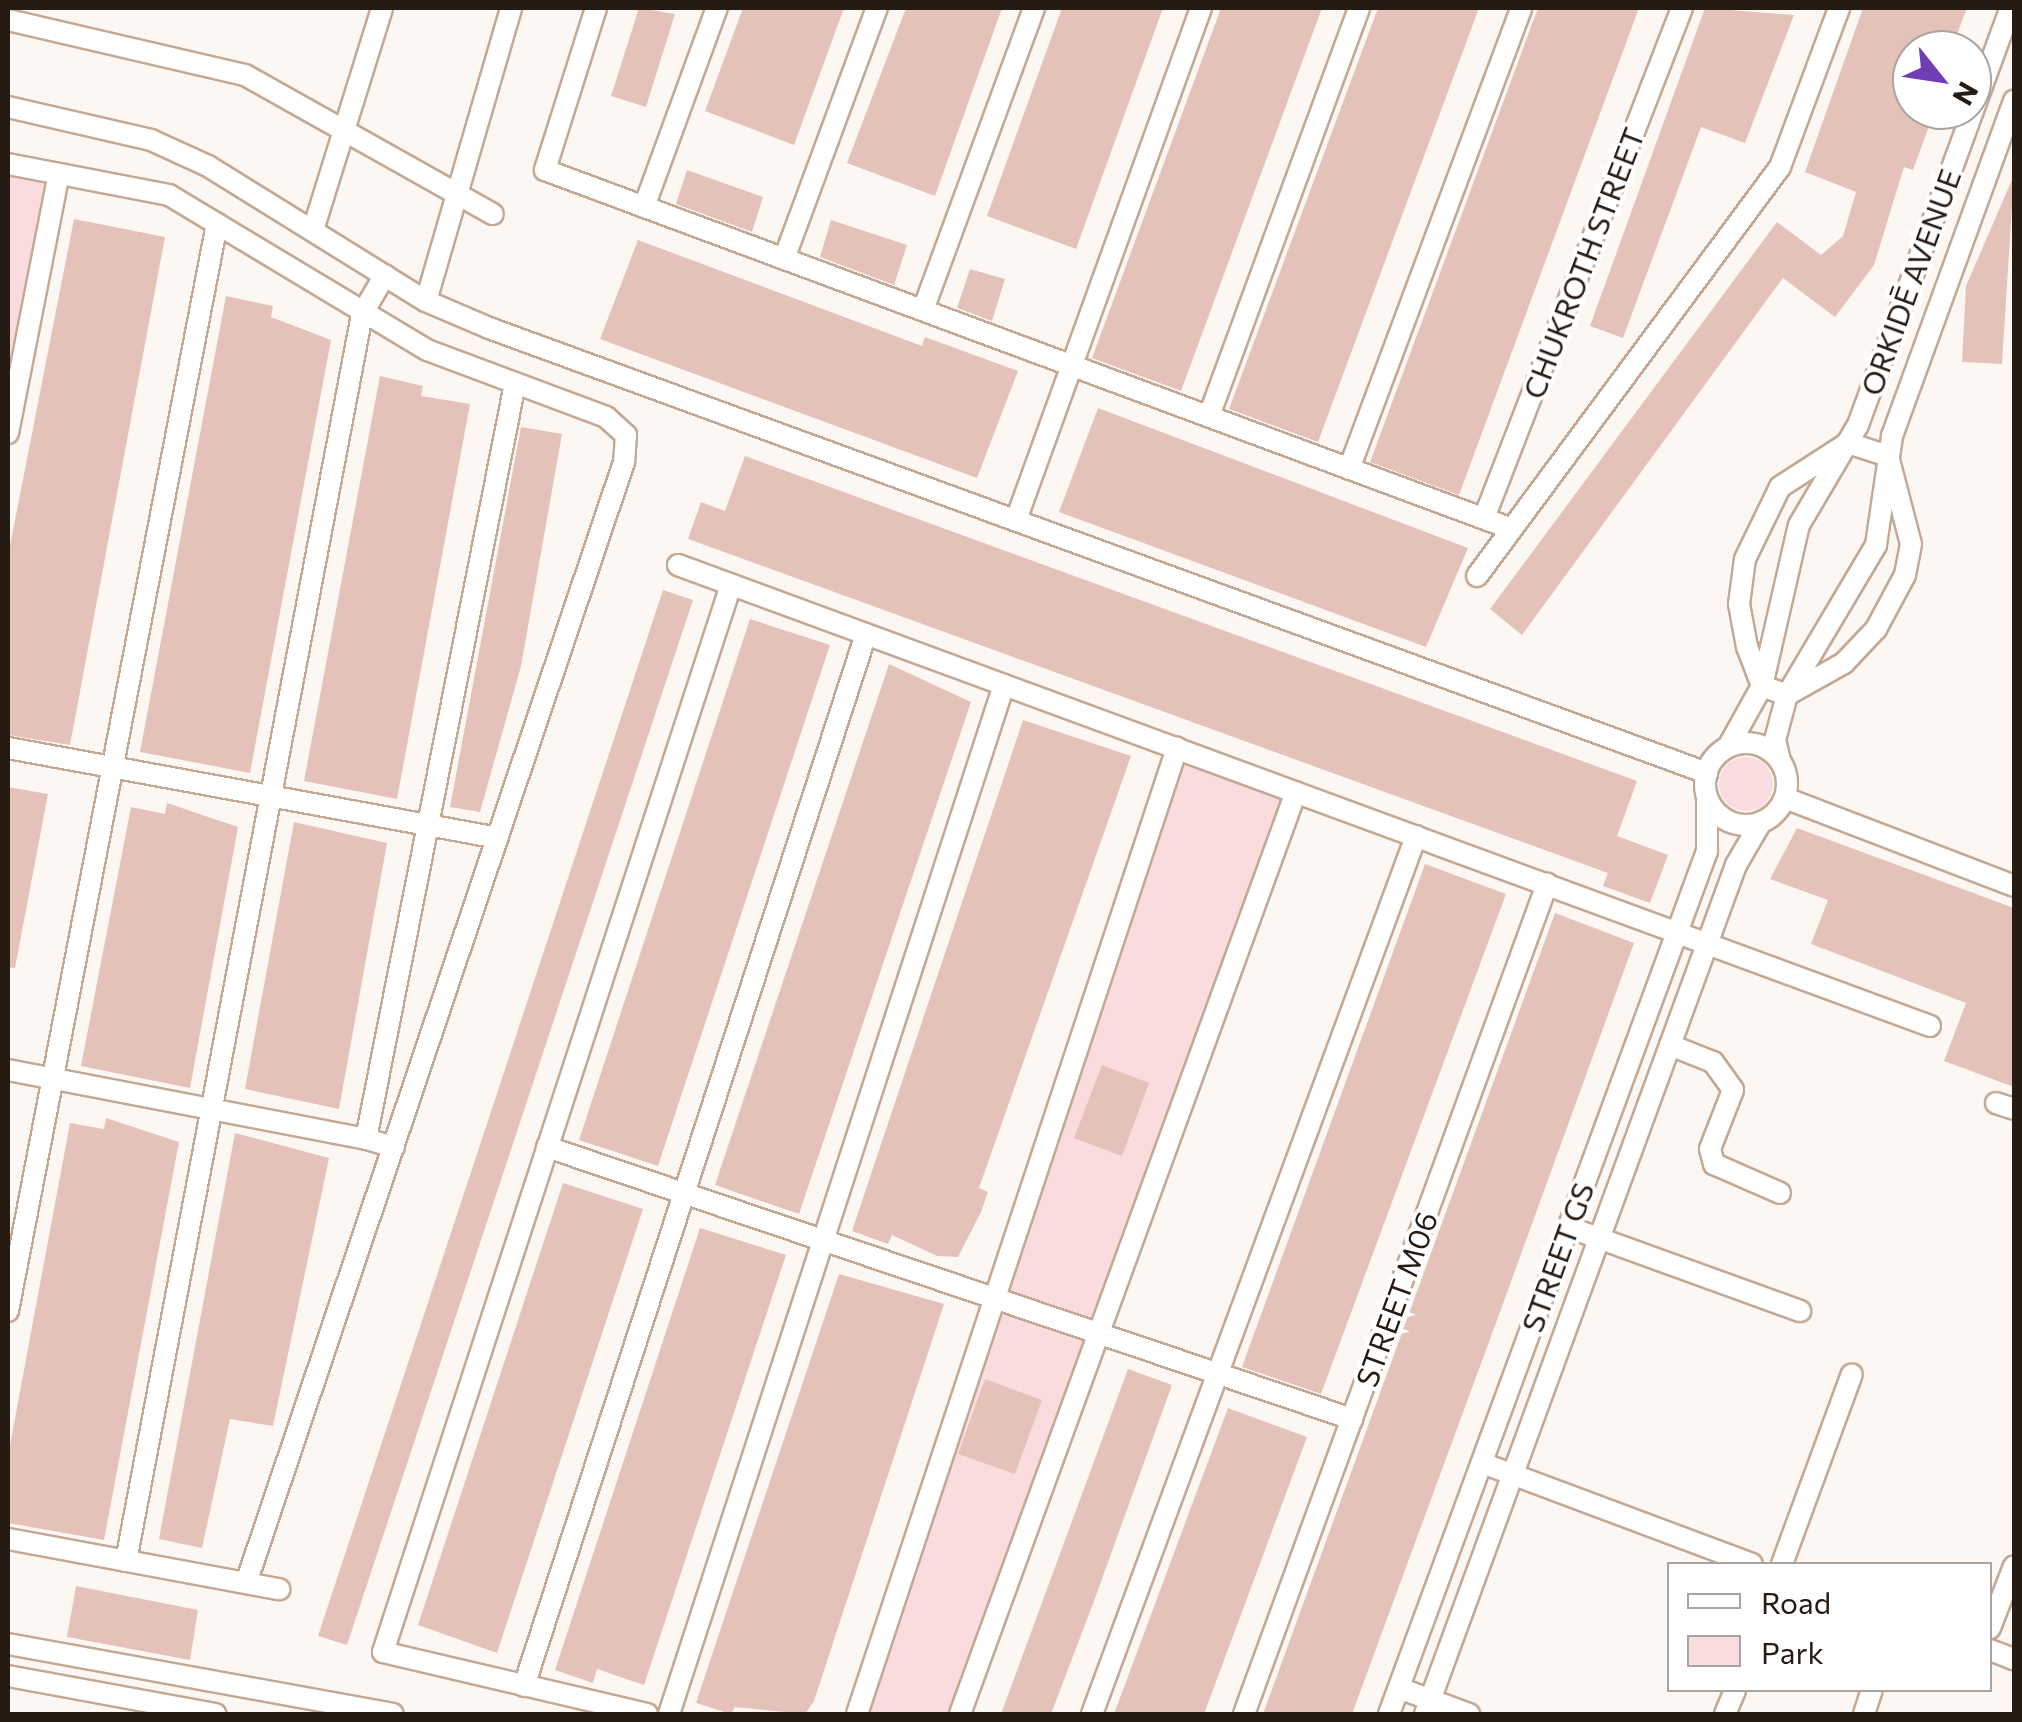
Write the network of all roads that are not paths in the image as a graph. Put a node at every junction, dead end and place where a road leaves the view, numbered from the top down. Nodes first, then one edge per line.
1 (382, 8) edge
2 (512, 8) edge
3 (596, 8) edge
4 (717, 8) edge
5 (877, 8) edge
6 (1034, 8) edge
7 (1201, 8) edge
8 (1359, 8) edge
9 (1521, 8) edge
10 (1682, 8) edge
11 (1839, 8) edge
12 (2011, 8) edge
13 (8, 20) edge
14 (2014, 101) edge
15 (8, 107) edge
16 (348, 132) junction
17 (1958, 154) junction
18 (8, 164) edge
19 (1991, 164) junction
20 (59, 174) junction
21 (460, 196) junction
22 (644, 206) junction
23 (493, 214) dead end
24 (217, 224) junction
25 (313, 230) junction
26 (784, 259) junction
27 (385, 274) junction
28 (426, 301) junction
29 (923, 310) junction
30 (362, 314) junction
31 (1074, 366) junction
32 (515, 384) junction
33 (1208, 416) junction
34 (8, 432) edge
35 (1848, 443) junction
36 (1888, 456) junction
37 (1349, 468) junction
38 (1484, 518) junction
39 (1016, 520) junction
40 (1512, 529) junction
41 (678, 565) dead end
42 (1477, 576) dead end
43 (731, 584) junction
44 (866, 634) junction
45 (1004, 685) junction
46 (1762, 686) junction
47 (1788, 695) junction
48 (1728, 747) junction
49 (8, 748) edge
50 (1178, 748) junction
51 (1780, 761) junction
52 (113, 768) junction
53 (1707, 773) junction
54 (1296, 792) junction
55 (1708, 796) junction
56 (271, 797) junction
57 (1785, 798) junction
58 (1761, 822) junction
59 (426, 825) junction
60 (1416, 836) junction
61 (498, 838) junction
62 (1547, 884) junction
63 (2014, 886) edge
64 (1677, 931) junction
65 (1708, 942) junction
66 (1930, 1026) dead end
67 (1670, 1045) junction
68 (1628, 1064) junction
69 (8, 1070) edge
70 (1657, 1076) junction
71 (52, 1080) junction
72 (212, 1110) junction
73 (366, 1139) junction
74 (394, 1147) junction
75 (547, 1148) junction
76 (1780, 1193) dead end
77 (684, 1194) junction
78 (1568, 1227) junction
79 (1600, 1237) junction
80 (823, 1241) junction
81 (995, 1299) junction
82 (8, 1311) edge
83 (1800, 1311) dead end
84 (1098, 1334) junction
85 (1218, 1374) junction
86 (1852, 1374) dead end
87 (1352, 1419) junction
88 (1482, 1463) junction
89 (1513, 1475) junction
90 (8, 1540) edge
91 (126, 1561) junction
92 (1747, 1562) edge
93 (1783, 1562) edge
94 (2014, 1566) edge
95 (246, 1583) junction
96 (280, 1589) dead end
97 (1992, 1623) edge
98 (8, 1644) edge
99 (130, 1666) junction
100 (8, 1676) edge
101 (524, 1686) junction
102 (1399, 1688) junction
103 (122, 1706) edge
104 (1428, 1708) edge
105 (332, 1709) edge
106 (216, 1714) edge
107 (393, 1714) edge
108 (647, 1714) edge
109 (669, 1714) edge
110 (857, 1714) edge
111 (960, 1714) edge
112 (1092, 1714) edge
113 (1244, 1714) edge
114 (1389, 1714) edge
115 (1468, 1714) edge

1 - 16 street
2 - 21 street
3 - 22 street
4 - 22 street
5 - 26 street
6 - 29 street
7 - 31 street
8 - 33 street
9 - 37 street
10 - 38 street, CHUKROTH STREET
11 - 40 street
12 - 17 street, ORKIDĒ AVENUE
13 - 16 street
14 - 19 street, ORKIDĒ AVENUE
15 - 25 street
16 - 21 street
16 - 25 street
17 - 19 street
17 - 35 street, ORKIDĒ AVENUE
18 - 20 street
19 - 36 street, ORKIDĒ AVENUE
20 - 24 street
20 - 34 street
21 - 23 street
21 - 28 street
22 - 26 street
24 - 30 street
24 - 52 street
25 - 27 street
26 - 29 street
27 - 28 street
27 - 30 street
28 - 39 street
29 - 31 street
30 - 32 street
30 - 56 street
31 - 33 street
31 - 39 street
32 - 59 street
32 - 61 street
33 - 37 street
35 - 36 street
35 - 46 street, ORKIDĒ AVENUE
35 - 46 street
36 - 47 street, ORKIDĒ AVENUE
36 - 47 street
37 - 38 street
38 - 40 street
39 - 53 street
40 - 42 street
41 - 43 street
43 - 44 street
43 - 75 street
44 - 45 street
44 - 77 street
45 - 50 street
45 - 80 street
46 - 47 street
46 - 48 street, ORKIDĒ AVENUE
47 - 51 street, ORKIDĒ AVENUE
48 - 51 street
48 - 53 street
49 - 52 street
50 - 54 street
50 - 81 street
51 - 57 street
52 - 56 street
52 - 71 street
53 - 55 street
54 - 60 street
54 - 84 street
55 - 58 street
55 - 64 street, STREET GS
56 - 59 street
56 - 72 street
57 - 58 street
57 - 63 street
58 - 65 street, STREET GS
59 - 61 street
59 - 73 street
60 - 62 street
60 - 85 street
61 - 74 street
62 - 64 street
62 - 87 street, STREET M06
64 - 65 street
64 - 68 street, STREET GS
65 - 66 street
65 - 67 street, STREET GS
67 - 70 street, STREET GS
67 - 76 street
68 - 70 street
68 - 78 street, STREET GS
69 - 71 street
70 - 79 street, STREET GS
71 - 72 street
71 - 82 street
72 - 73 street
72 - 91 street
73 - 74 street
74 - 95 street
75 - 77 street
75 - 101 street
77 - 80 street
77 - 101 street
78 - 79 street
78 - 88 street, STREET GS
79 - 83 street
79 - 89 street, STREET GS
80 - 81 street
80 - 109 street
81 - 84 street
81 - 110 street
84 - 85 street
84 - 111 street
85 - 87 street
85 - 112 street
86 - 93 street
87 - 113 street, STREET M06
88 - 89 street
88 - 102 street, STREET GS
89 - 92 street
89 - 104 street, STREET GS
90 - 91 street
91 - 95 street
94 - 97 street
95 - 96 street
98 - 99 street
99 - 103 street
99 - 105 street
100 - 103 street
101 - 108 street
102 - 104 street
102 - 114 street, STREET GS
103 - 106 street
104 - 115 street
105 - 107 street

